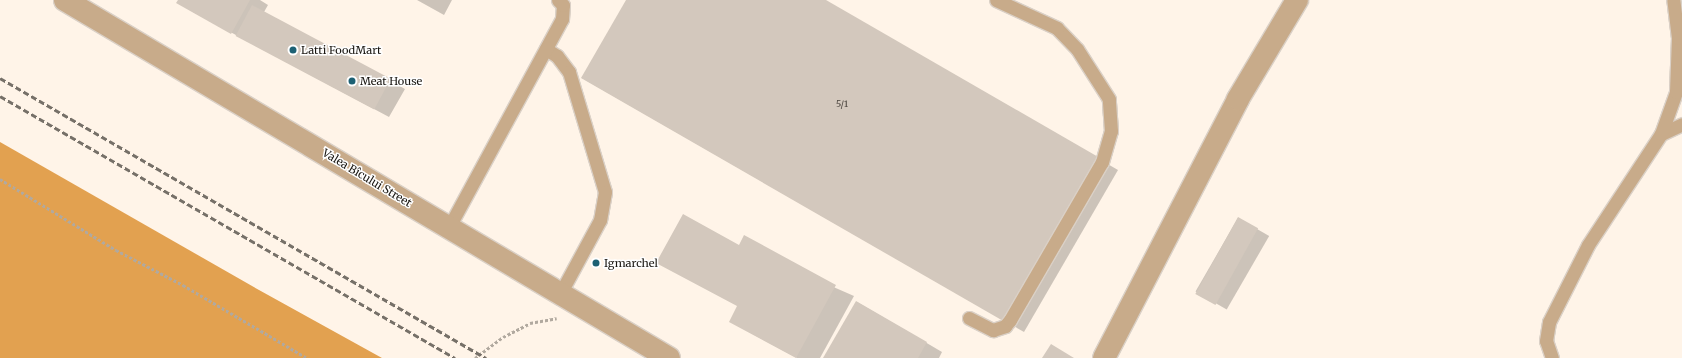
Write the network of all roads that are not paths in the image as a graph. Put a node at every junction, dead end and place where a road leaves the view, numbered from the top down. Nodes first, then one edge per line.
1 (65, 0) edge
2 (558, 0) edge
3 (996, 0) edge
4 (1297, 0) edge
5 (1673, 0) edge
6 (546, 49) junction
7 (1682, 124) edge
8 (1661, 134) junction
9 (449, 227) junction
10 (560, 294) junction
11 (969, 318) dead end
12 (668, 358) edge
13 (1104, 358) edge
14 (1552, 358) edge

1 - 9 street, Valea Bîcului Street
2 - 6 lane
3 - 11 lane
4 - 13 street
5 - 8 lane
6 - 9 lane
6 - 10 lane
7 - 8 lane
8 - 14 lane
9 - 10 street, Valea Bîcului Street
10 - 12 street, Valea Bîcului Street

